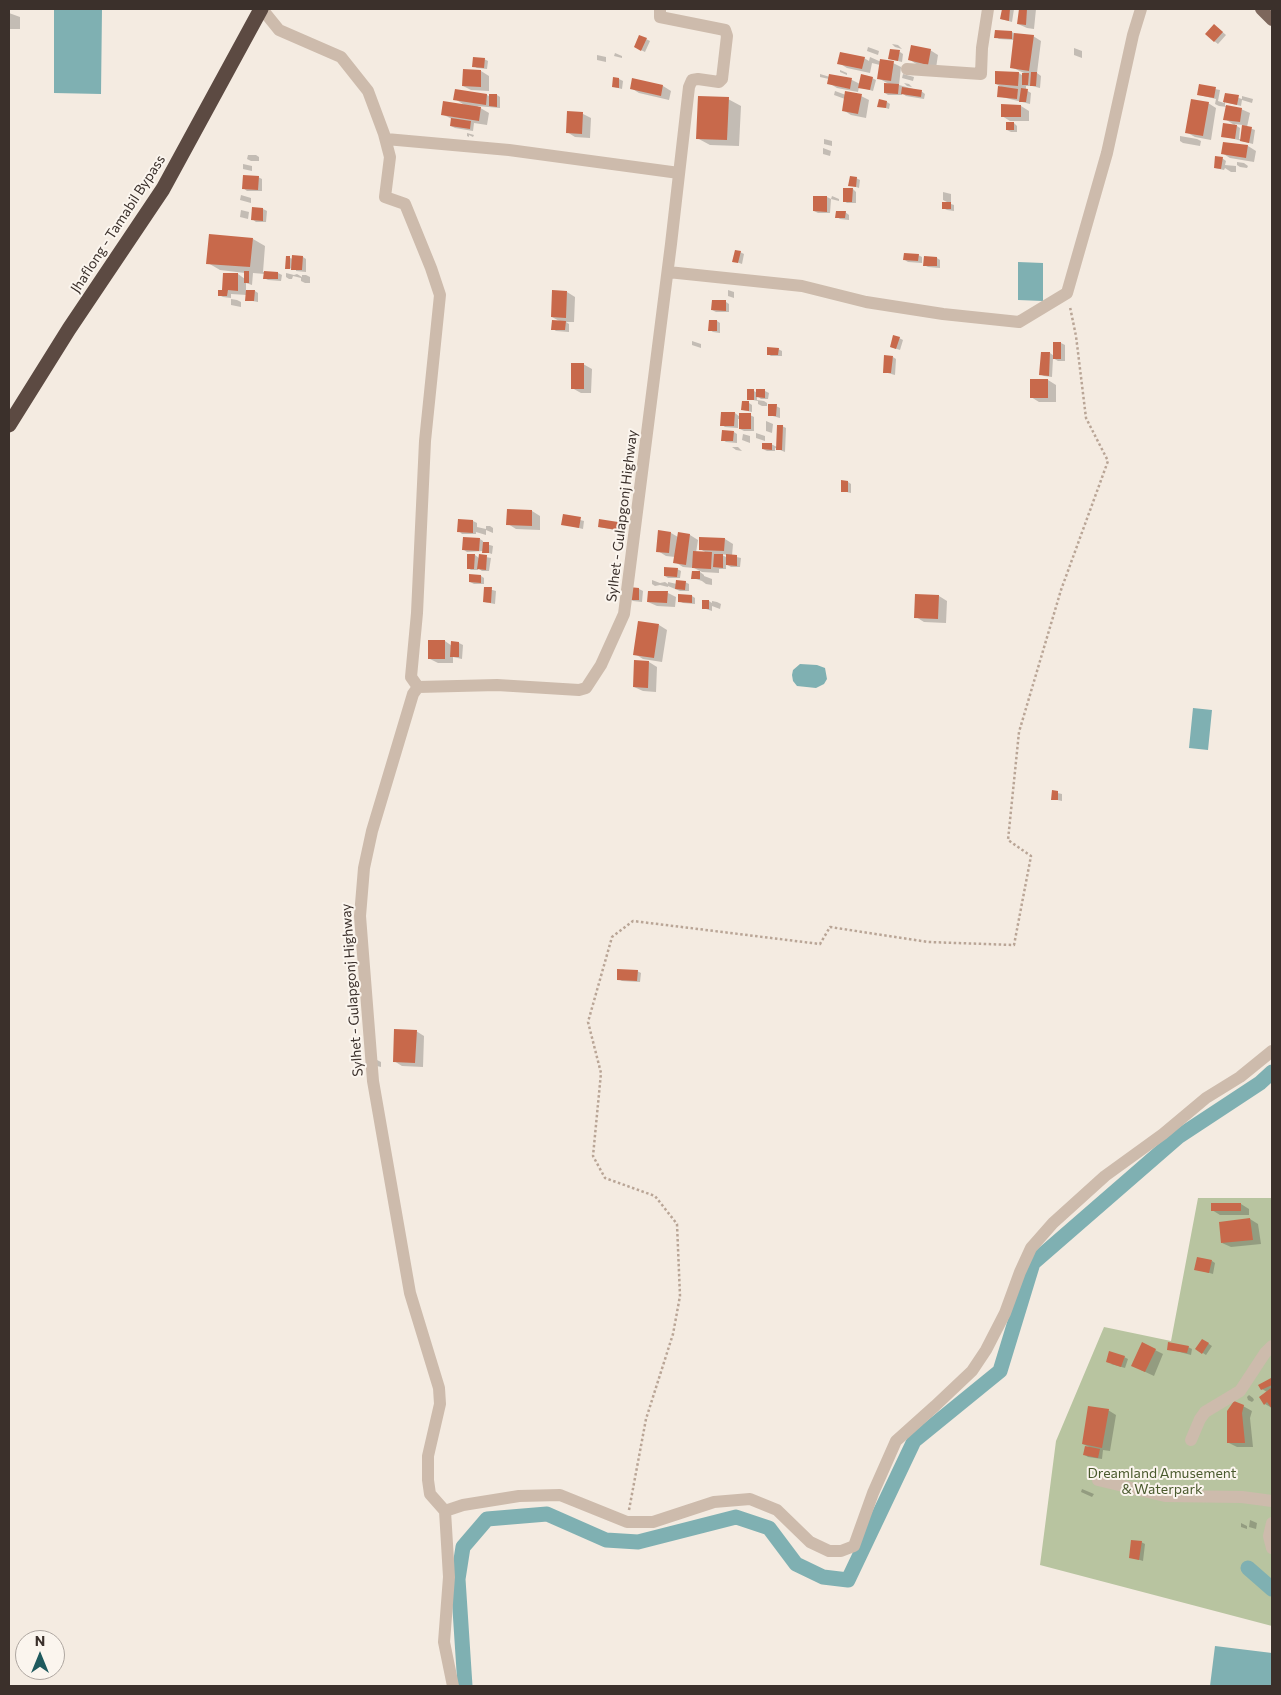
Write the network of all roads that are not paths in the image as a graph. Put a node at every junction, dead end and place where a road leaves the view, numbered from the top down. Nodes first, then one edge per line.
1 (262, 9) edge
2 (660, 9) edge
3 (988, 9) edge
4 (1141, 9) edge
5 (1261, 9) edge
6 (1272, 20) edge
7 (907, 69) dead end
8 (386, 140) junction
9 (679, 173) junction
10 (668, 272) junction
11 (9, 425) edge
12 (418, 687) junction
13 (1272, 1051) edge
14 (1272, 1346) edge
15 (1190, 1440) dead end
16 (1098, 1480) dead end
17 (1272, 1501) edge
18 (445, 1511) junction
19 (1272, 1523) edge
20 (1272, 1548) edge
21 (453, 1686) edge

1 - 8 street
1 - 11 highway, Jhaflong - Tamabil Bypass
2 - 9 street, Sylhet - Gulapgonj Highway
3 - 7 street
4 - 10 street
5 - 6 main road
8 - 9 street
8 - 12 street
9 - 10 street, Sylhet - Gulapgonj Highway
10 - 12 street, Sylhet - Gulapgonj Highway
12 - 18 street, Sylhet - Gulapgonj Highway
13 - 18 street
14 - 15 street
16 - 17 street
18 - 21 street
19 - 20 street

